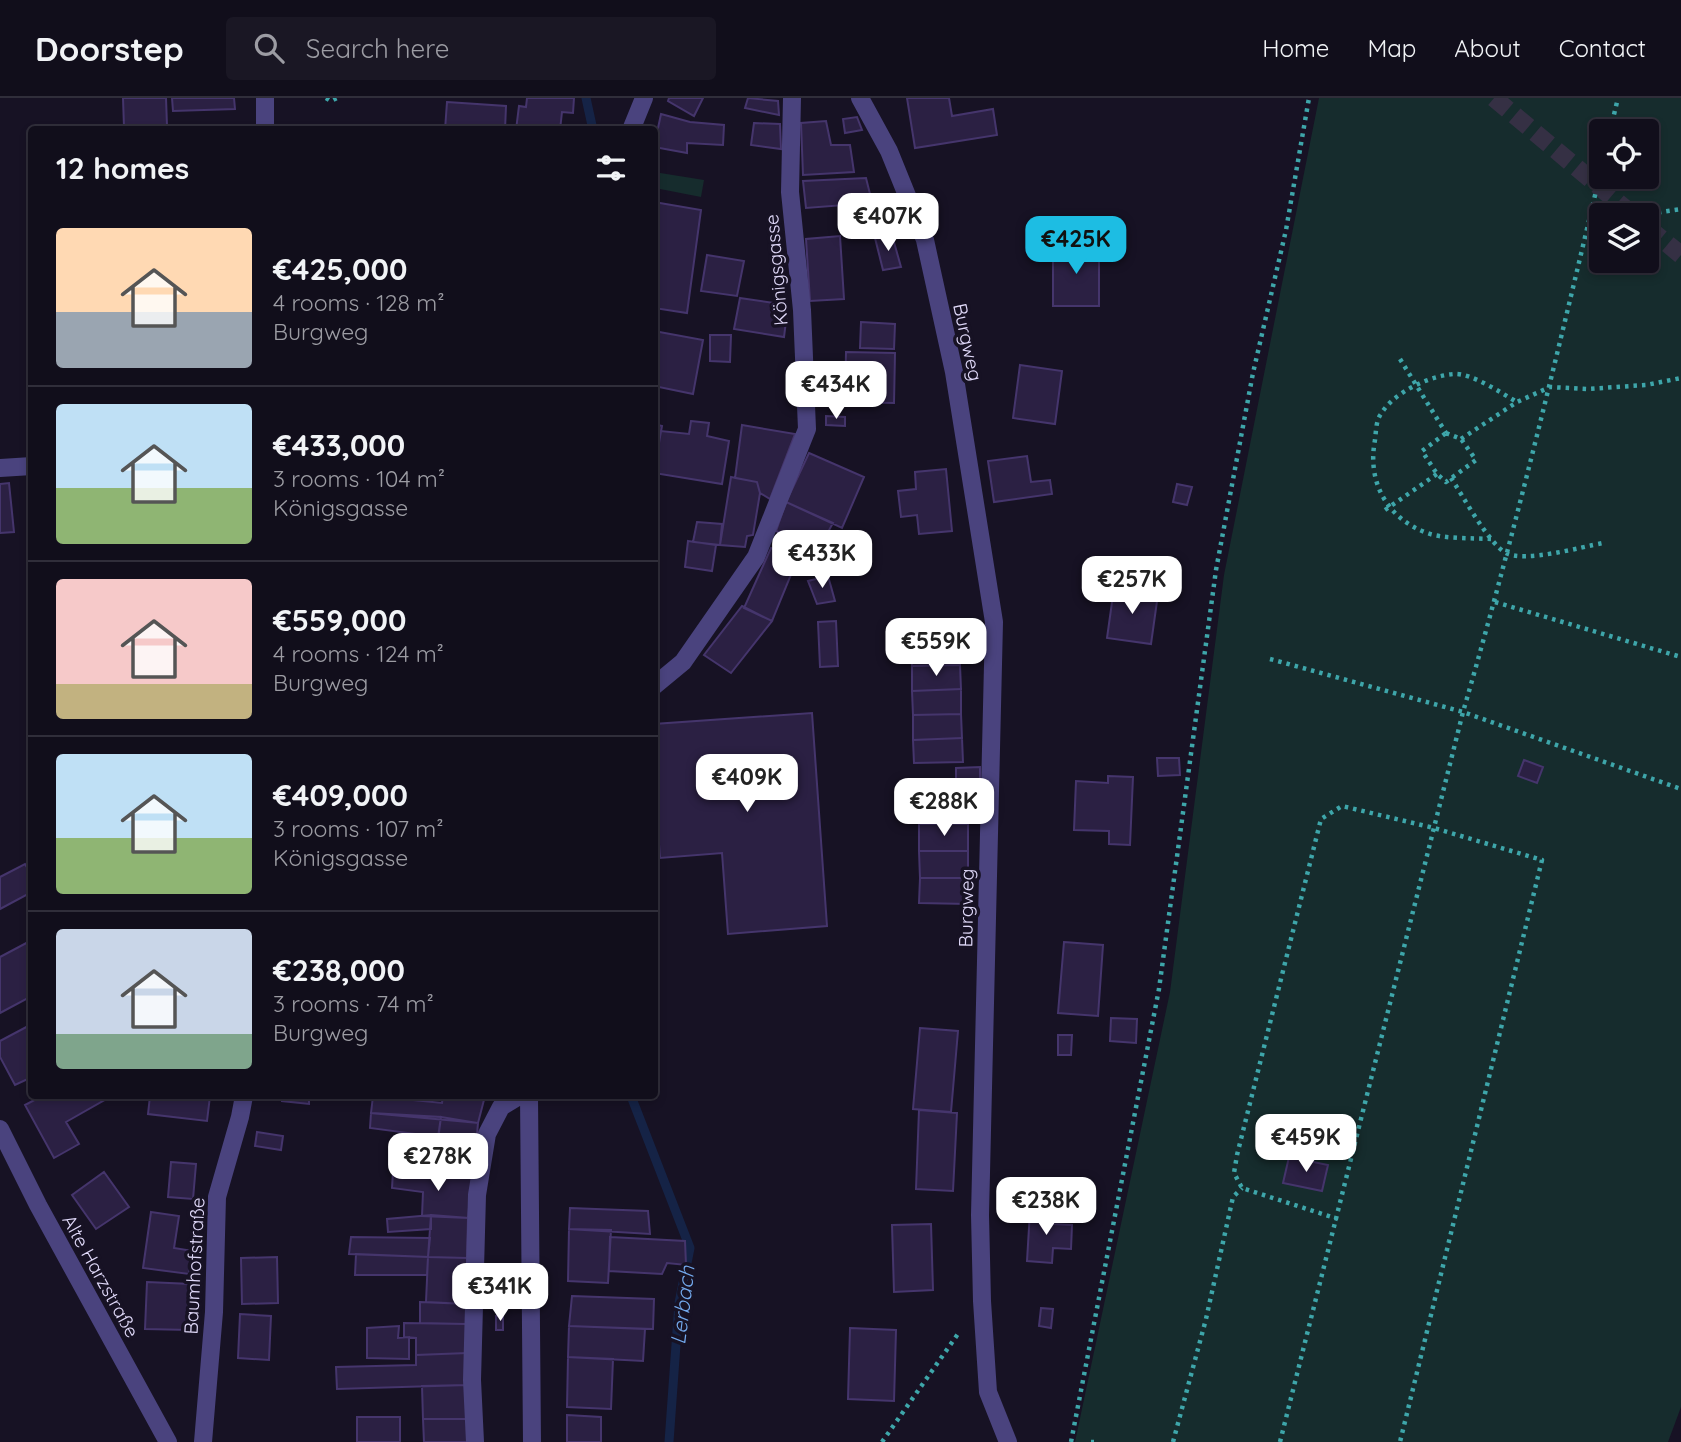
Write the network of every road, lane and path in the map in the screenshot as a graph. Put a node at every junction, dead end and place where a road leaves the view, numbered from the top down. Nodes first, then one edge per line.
1 (265, 98) edge
2 (326, 98) edge
3 (337, 98) edge
4 (644, 98) edge
5 (792, 98) edge
6 (860, 98) edge
7 (1309, 98) edge
8 (1618, 98) edge
9 (1614, 119) edge
10 (265, 126) edge
11 (633, 126) edge
12 (1596, 189) edge
13 (1681, 209) edge
14 (1659, 212) edge
15 (1588, 224) joint
16 (1400, 359) dead end
17 (1681, 378) edge
18 (1416, 384) junction
19 (1550, 387) junction
20 (1517, 402) junction
21 (1446, 433) junction
22 (1461, 439) junction
23 (28, 466) edge
24 (0, 468) edge
25 (1437, 474) junction
26 (1451, 478) junction
27 (1387, 509) junction
28 (1491, 539) junction
29 (1603, 543) dead end
30 (1505, 553) junction
31 (1495, 603) junction
32 (1681, 657) edge
33 (1270, 659) dead end
34 (658, 683) edge
35 (1463, 712) junction
36 (1681, 789) edge
37 (1434, 828) junction
38 (243, 1099) edge
39 (514, 1099) edge
40 (529, 1099) edge
41 (0, 1129) edge
42 (1242, 1188) junction
43 (1338, 1219) junction
44 (982, 1301) junction
45 (168, 1442) edge
46 (202, 1442) edge
47 (475, 1442) edge
48 (532, 1442) edge
49 (882, 1442) edge
50 (1008, 1442) edge
51 (1071, 1442) edge
52 (1174, 1442) edge
53 (1280, 1442) edge
54 (1400, 1442) edge

1 - 10 street
2 - 3 path
4 - 11 street
5 - 34 street, Königsgasse
6 - 44 street, Burgweg
7 - 51 path
8 - 9 path
12 - 15 path
13 - 14 path
15 - 19 path
16 - 18 path
17 - 19 path
18 - 20 path
18 - 21 path
18 - 27 path
19 - 20 path
19 - 30 path
20 - 22 path
21 - 22 path
21 - 25 path
22 - 26 path
23 - 24 street
25 - 26 path
25 - 27 path
26 - 28 path
27 - 28 path
28 - 30 path
29 - 30 path
30 - 31 path
31 - 32 path
31 - 35 path
33 - 35 path
35 - 36 path
35 - 37 path
37 - 42 path
37 - 43 path
37 - 54 path
38 - 46 street, Baumhofstraße
39 - 47 street
40 - 48 street
41 - 45 street, Alte Harzstraße
42 - 43 path
42 - 52 path
43 - 53 path
44 - 49 path
44 - 50 street, Burgweg

